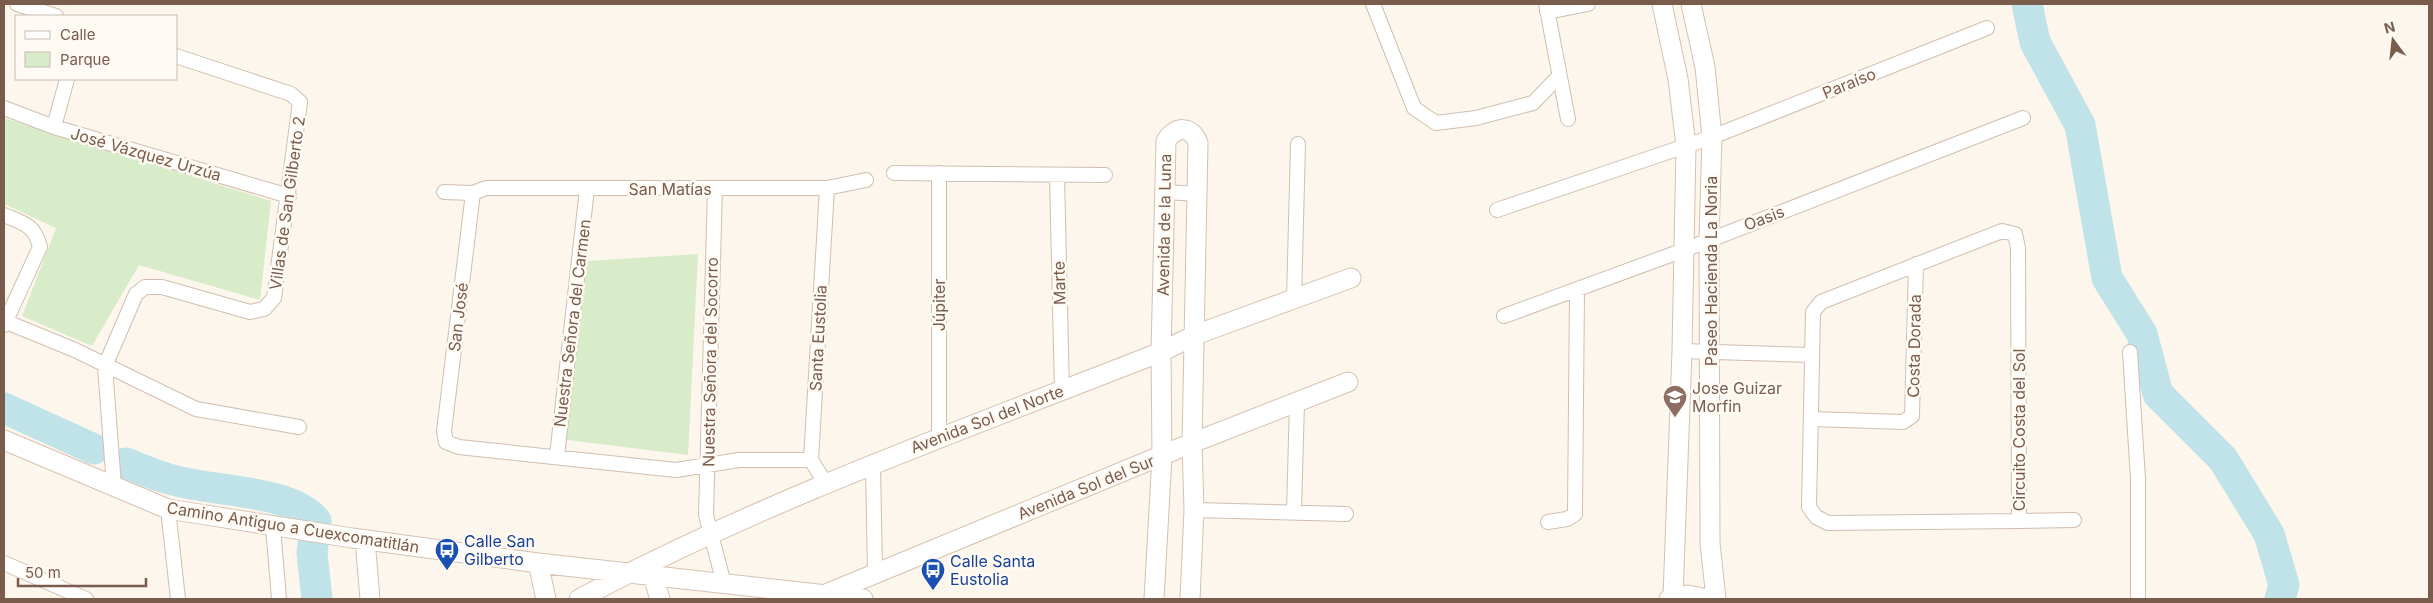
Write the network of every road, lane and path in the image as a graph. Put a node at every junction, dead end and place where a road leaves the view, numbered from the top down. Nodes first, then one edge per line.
1 (17, 4) edge
2 (1376, 4) edge
3 (1588, 4) edge
4 (1662, 4) edge
5 (1692, 4) edge
6 (1546, 8) edge
7 (53, 15) edge
8 (1987, 28) dead end
9 (178, 57) edge
10 (1559, 76) junction
11 (67, 80) edge
12 (4, 108) edge
13 (2023, 118) dead end
14 (1568, 119) dead end
15 (54, 127) junction
16 (1712, 137) junction
17 (1298, 144) dead end
18 (1686, 145) junction
19 (939, 172) junction
20 (894, 173) dead end
21 (1105, 175) dead end
22 (1057, 176) junction
23 (866, 180) dead end
24 (715, 188) junction
25 (827, 188) junction
26 (587, 189) junction
27 (444, 192) dead end
28 (1165, 192) junction
29 (474, 193) junction
30 (1198, 194) junction
31 (289, 196) junction
32 (1497, 210) dead end
33 (4, 215) edge
34 (1709, 240) junction
35 (1684, 250) junction
36 (1916, 264) junction
37 (1351, 278) dead end
38 (1577, 289) junction
39 (1294, 300) junction
40 (1504, 316) dead end
41 (5, 323) edge
42 (1195, 336) junction
43 (1682, 351) junction
44 (1710, 351) junction
45 (1161, 352) junction
46 (2130, 352) dead end
47 (1811, 355) junction
48 (105, 366) junction
49 (1348, 382) dead end
50 (1062, 391) junction
51 (1297, 402) junction
52 (1812, 419) junction
53 (299, 427) dead end
54 (939, 437) junction
55 (4, 440) edge
56 (1192, 443) junction
57 (556, 456) junction
58 (1162, 456) junction
59 (811, 460) junction
60 (873, 465) junction
61 (708, 467) junction
62 (826, 484) junction
63 (114, 487) junction
64 (168, 509) junction
65 (1194, 510) junction
66 (1294, 512) junction
67 (1346, 514) dead end
68 (2074, 520) dead end
69 (2019, 521) junction
70 (1548, 522) dead end
71 (273, 527) junction
72 (710, 536) junction
73 (358, 539) junction
74 (538, 562) junction
75 (4, 563) edge
76 (629, 573) junction
77 (875, 573) junction
78 (653, 576) junction
79 (724, 584) junction
80 (767, 589) junction
81 (825, 595) junction
82 (1671, 598) edge
83 (86, 599) edge
84 (178, 599) edge
85 (279, 599) edge
86 (370, 599) edge
87 (546, 599) edge
88 (579, 599) edge
89 (660, 599) edge
90 (742, 599) edge
91 (863, 599) edge
92 (1154, 599) edge
93 (1190, 599) edge
94 (1708, 599) edge
95 (1716, 599) edge
96 (2138, 599) edge

1 - 7 street
2 - 10 street
3 - 6 street
4 - 18 street, Paseo Hacienda La Noria
5 - 16 street, Paseo Hacienda La Noria
6 - 10 street
8 - 16 street, Paraíso
9 - 31 street, Villas de San Gilberto 2
10 - 14 street
11 - 15 street
12 - 15 street, José Vázquez Urzúa
13 - 34 street, Oasis
15 - 31 street, José Vázquez Urzúa
16 - 18 street, Paraíso
16 - 34 street, Paseo Hacienda La Noria
17 - 39 street
18 - 32 street
18 - 35 street, Paseo Hacienda La Noria
19 - 20 street
19 - 22 street
19 - 54 street, Júpiter
21 - 22 street
22 - 50 street, Marte
23 - 25 street, San Matías
24 - 25 street, San Matías
24 - 26 street, San Matías
24 - 61 street, Nuestra Señora del Socorro
25 - 59 street, Santa Eustolia
26 - 29 street, San Matías
26 - 57 street, Nuestra Señora del Carmen
27 - 29 street, San Matías
28 - 30 street
28 - 30 street, Avenida de la Luna
28 - 45 street, Avenida de la Luna
29 - 57 street, San José
30 - 42 street, Avenida de la Luna
31 - 48 street, Villas de San Gilberto 2
33 - 41 street
34 - 35 street, Oasis
34 - 44 street, Paseo Hacienda La Noria
35 - 38 street, Oasis
35 - 43 street, Paseo Hacienda La Noria
36 - 47 street, Circuito Costa del Sol
36 - 52 street, Costa Dorada
36 - 69 street, Circuito Costa del Sol
37 - 39 street, Avenida Sol del Norte
38 - 40 street, Oasis
38 - 70 street
39 - 42 street, Avenida Sol del Norte
41 - 48 street
42 - 45 street, Avenida Sol del Norte
42 - 56 street, Avenida de la Luna
43 - 44 street
43 - 82 street, Paseo Hacienda La Noria
44 - 47 street
44 - 95 street, Paseo Hacienda La Noria
45 - 50 street, Avenida Sol del Norte
45 - 58 street, Avenida de la Luna
46 - 96 street
47 - 52 street, Circuito Costa del Sol
48 - 53 street
48 - 63 street, Villas de San Gilberto 2
49 - 51 street, Avenida Sol del Sur
50 - 54 street, Avenida Sol del Norte
51 - 56 street, Avenida Sol del Sur
51 - 66 street
52 - 69 street, Circuito Costa del Sol
54 - 60 street, Avenida Sol del Norte
55 - 63 street, Camino Antiguo a Cuexcomatitlán
56 - 58 street, Avenida Sol del Sur
56 - 65 street, Avenida de la Luna
57 - 61 street
58 - 77 street, Avenida Sol del Sur
58 - 92 street, Avenida de la Luna
59 - 61 street
59 - 62 street
60 - 62 street, Avenida Sol del Norte
60 - 77 street
61 - 72 street, Nuestra Señora del Socorro
62 - 72 street, Avenida Sol del Norte
63 - 64 street, Camino Antiguo a Cuexcomatitlán
64 - 71 street, Camino Antiguo a Cuexcomatitlán
64 - 84 street
65 - 66 street
65 - 93 street, Avenida de la Luna
66 - 67 street
68 - 69 street
71 - 73 street, Camino Antiguo a Cuexcomatitlán
71 - 85 street
72 - 76 street, Avenida Sol del Norte
72 - 79 street, Nuestra Señora del Socorro
73 - 74 street, Camino Antiguo a Cuexcomatitlán
73 - 86 street
74 - 76 street, Camino Antiguo a Cuexcomatitlán
74 - 87 street
75 - 83 street
76 - 78 street, Camino Antiguo a Cuexcomatitlán
76 - 88 street, Avenida Sol del Norte
77 - 81 street, Avenida Sol del Sur
78 - 79 street, Camino Antiguo a Cuexcomatitlán
78 - 89 street
79 - 80 street, Camino Antiguo a Cuexcomatitlán
80 - 81 street, Camino Antiguo a Cuexcomatitlán
80 - 90 street
81 - 91 street, Camino Antiguo a Cuexcomatitlán
82 - 94 street

